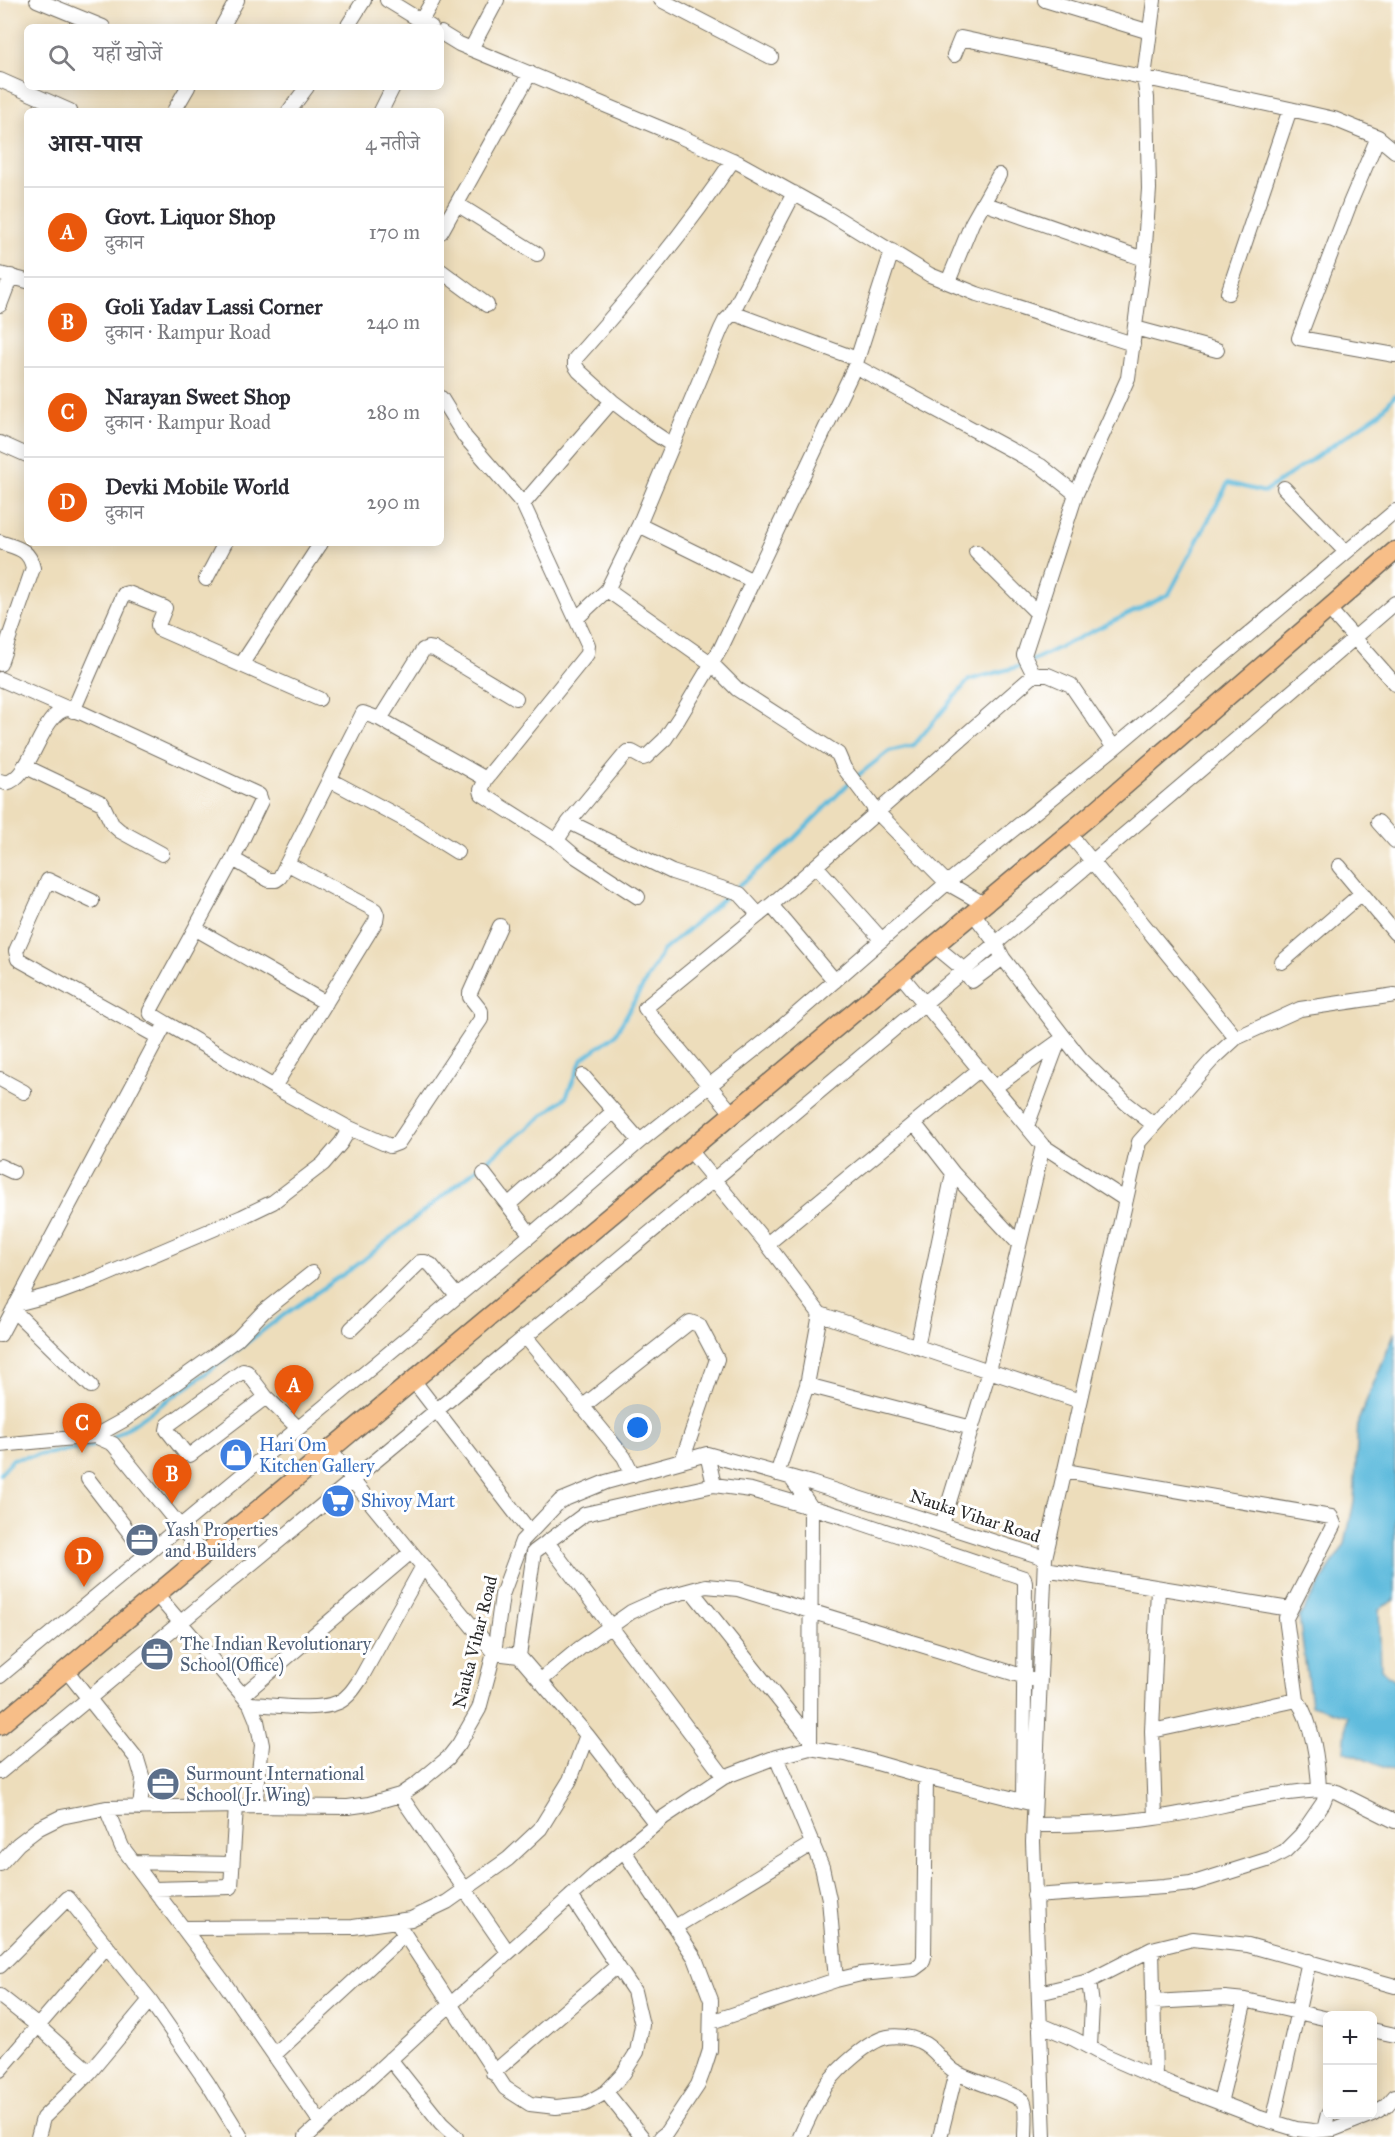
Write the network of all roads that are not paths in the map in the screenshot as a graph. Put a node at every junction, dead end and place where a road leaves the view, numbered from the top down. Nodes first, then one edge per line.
1 (37, 0) edge
2 (237, 0) edge
3 (364, 0) edge
4 (387, 0) edge
5 (433, 0) edge
6 (497, 0) edge
7 (661, 0) edge
8 (1045, 0) edge
9 (1154, 0) edge
10 (96, 24) edge
11 (224, 24) edge
12 (348, 24) edge
13 (423, 24) edge
14 (425, 24) edge
15 (1150, 32) junction
16 (444, 35) edge
17 (471, 49) junction
18 (954, 55) dead end
19 (771, 57) dead end
20 (530, 73) junction
21 (1144, 77) junction
22 (0, 80) edge
23 (186, 90) edge
24 (305, 90) edge
25 (392, 90) edge
26 (63, 108) edge
27 (176, 108) edge
28 (291, 108) edge
29 (382, 108) edge
30 (1290, 109) junction
31 (1378, 136) junction
32 (1394, 147) edge
33 (733, 160) junction
34 (999, 175) dead end
35 (794, 193) junction
36 (983, 203) junction
37 (457, 204) junction
38 (444, 227) edge
39 (892, 251) junction
40 (537, 254) dead end
41 (1144, 259) junction
42 (444, 273) edge
43 (6, 275) edge
44 (24, 280) edge
45 (948, 282) junction
46 (1228, 293) dead end
47 (0, 305) edge
48 (487, 305) dead end
49 (731, 315) junction
50 (1136, 328) junction
51 (1133, 344) junction
52 (1216, 350) dead end
53 (1395, 355) edge
54 (856, 363) junction
55 (612, 401) junction
56 (444, 403) edge
57 (0, 443) edge
58 (672, 445) junction
59 (24, 454) edge
60 (1284, 488) dead end
61 (1076, 494) junction
62 (523, 504) junction
63 (1395, 511) edge
64 (639, 525) junction
65 (0, 542) edge
66 (223, 546) edge
67 (319, 546) edge
68 (976, 552) dead end
69 (1346, 552) junction
70 (1395, 552) edge
71 (206, 579) dead end
72 (753, 581) junction
73 (607, 590) junction
74 (1395, 603) edge
75 (1329, 609) junction
76 (1037, 614) junction
77 (576, 619) junction
78 (1355, 637) junction
79 (0, 664) edge
80 (711, 664) junction
81 (241, 665) junction
82 (1033, 672) junction
83 (0, 679) edge
84 (1395, 684) edge
85 (516, 698) dead end
86 (319, 699) dead end
87 (71, 710) junction
88 (380, 719) junction
89 (1114, 748) junction
90 (24, 766) junction
91 (486, 779) junction
92 (330, 780) junction
93 (0, 781) edge
94 (878, 813) junction
95 (569, 822) junction
96 (1378, 822) dead end
97 (1069, 833) junction
98 (555, 839) junction
99 (1395, 841) edge
100 (456, 852) dead end
101 (162, 854) dead end
102 (233, 859) junction
103 (1091, 861) junction
104 (288, 864) junction
105 (816, 866) junction
106 (1339, 866) dead end
107 (947, 883) junction
108 (1362, 893) junction
109 (638, 897) dead end
110 (92, 901) dead end
111 (771, 905) junction
112 (978, 908) junction
113 (759, 915) junction
114 (500, 926) dead end
115 (196, 928) junction
116 (1395, 933) edge
117 (882, 940) junction
118 (996, 942) junction
119 (934, 945) junction
120 (1003, 958) junction
121 (1282, 962) dead end
122 (963, 969) junction
123 (900, 974) junction
124 (835, 981) junction
125 (1395, 995) edge
126 (924, 1002) junction
127 (326, 1003) junction
128 (166, 1023) junction
129 (158, 1037) junction
130 (1236, 1038) junction
131 (1061, 1040) junction
132 (980, 1069) junction
133 (583, 1076) dead end
134 (0, 1080) edge
135 (710, 1085) junction
136 (274, 1087) junction
137 (995, 1087) junction
138 (24, 1092) dead end
139 (614, 1110) junction
140 (732, 1113) junction
141 (914, 1123) junction
142 (1154, 1125) junction
143 (345, 1126) junction
144 (1027, 1126) junction
145 (640, 1141) junction
146 (1043, 1146) junction
147 (689, 1149) junction
148 (953, 1173) junction
149 (484, 1174) dead end
150 (713, 1179) junction
151 (1126, 1200) junction
152 (508, 1205) junction
153 (531, 1235) junction
154 (767, 1244) junction
155 (1020, 1244) junction
156 (312, 1273) dead end
157 (457, 1296) junction
158 (14, 1307) junction
159 (820, 1314) junction
160 (351, 1329) dead end
161 (0, 1335) edge
162 (525, 1336) junction
163 (917, 1347) junction
164 (989, 1371) junction
165 (413, 1380) junction
166 (807, 1385) junction
167 (91, 1386) dead end
168 (267, 1397) junction
169 (1080, 1401) junction
170 (582, 1407) junction
171 (435, 1410) junction
172 (298, 1428) junction
173 (972, 1428) junction
174 (103, 1439) junction
175 (2, 1444) edge
176 (330, 1449) junction
177 (707, 1454) junction
178 (682, 1461) junction
179 (1065, 1471) junction
180 (633, 1475) junction
181 (784, 1476) junction
182 (88, 1479) dead end
183 (352, 1480) junction
184 (714, 1485) junction
185 (812, 1508) junction
186 (942, 1525) junction
187 (180, 1526) junction
188 (531, 1532) junction
189 (547, 1542) junction
190 (411, 1552) junction
191 (146, 1554) junction
192 (204, 1556) junction
193 (1045, 1563) junction
194 (423, 1566) junction
195 (1158, 1587) junction
196 (691, 1590) junction
197 (156, 1594) junction
198 (1290, 1609) junction
199 (812, 1612) junction
200 (180, 1623) junction
201 (610, 1627) junction
202 (494, 1653) junction
203 (519, 1656) junction
204 (2, 1670) edge
205 (66, 1670) junction
206 (1024, 1677) junction
207 (540, 1681) junction
208 (1040, 1682) junction
209 (89, 1698) junction
210 (247, 1699) junction
211 (1298, 1700) junction
212 (0, 1725) edge
213 (1152, 1731) junction
214 (587, 1735) junction
215 (810, 1743) junction
216 (776, 1757) junction
217 (0, 1772) edge
218 (724, 1777) junction
219 (926, 1777) junction
220 (1324, 1790) junction
221 (400, 1795) junction
222 (1029, 1802) junction
223 (236, 1806) junction
224 (255, 1806) junction
225 (106, 1808) junction
226 (140, 1808) junction
227 (1155, 1818) junction
228 (1395, 1821) edge
229 (656, 1824) junction
230 (1034, 1825) junction
231 (813, 1844) junction
232 (624, 1851) junction
233 (133, 1862) junction
234 (0, 1864) edge
235 (232, 1864) junction
236 (153, 1889) junction
237 (465, 1889) junction
238 (571, 1896) junction
239 (1034, 1896) junction
240 (396, 1921) junction
241 (183, 1928) junction
242 (675, 1928) junction
243 (404, 1935) junction
244 (107, 1946) junction
245 (1152, 1949) junction
246 (508, 1952) junction
247 (1309, 1960) junction
248 (0, 1965) edge
249 (617, 1966) junction
250 (836, 1980) junction
251 (1089, 1981) junction
252 (1395, 1986) edge
253 (1039, 1993) junction
254 (0, 1996) edge
255 (150, 2000) junction
256 (1245, 2000) junction
257 (1153, 2002) junction
258 (449, 2005) junction
259 (1297, 2013) junction
260 (1323, 2018) edge
261 (711, 2022) junction
262 (1039, 2024) junction
263 (38, 2026) junction
264 (1377, 2031) edge
265 (1395, 2034) edge
266 (1090, 2047) junction
267 (274, 2055) junction
268 (390, 2059) junction
269 (0, 2070) edge
270 (90, 2072) junction
271 (956, 2072) junction
272 (493, 2073) junction
273 (1155, 2077) junction
274 (606, 2092) junction
275 (1395, 2097) edge
276 (1220, 2103) junction
277 (1377, 2111) edge
278 (1327, 2119) edge
279 (1360, 2119) edge
280 (1273, 2122) junction
281 (321, 2123) junction
282 (1324, 2130) junction
283 (38, 2137) edge
284 (241, 2137) edge
285 (306, 2137) edge
286 (456, 2137) edge
287 (642, 2137) edge
288 (661, 2137) edge
289 (800, 2137) edge
290 (940, 2137) edge
291 (1024, 2137) edge
292 (1044, 2137) edge

1 - 10 street
2 - 11 street
3 - 12 street
4 - 13 street
5 - 14 street
6 - 17 street
7 - 19 street
8 - 15 street
9 - 15 street
15 - 21 street
16 - 17 street
17 - 20 street
18 - 21 street
20 - 33 street
20 - 37 street
21 - 30 street
21 - 41 street
22 - 26 street
23 - 27 street
24 - 28 street
25 - 29 street
30 - 31 street
30 - 46 street
31 - 32 street
31 - 53 street
33 - 35 street
33 - 55 street
34 - 36 street
35 - 39 street
35 - 49 street
36 - 41 street
36 - 45 street
37 - 38 street
37 - 40 street
39 - 45 street
39 - 54 street
41 - 50 street
42 - 48 street
43 - 44 street
43 - 47 street
45 - 51 street
49 - 54 street
49 - 58 street
50 - 51 street
50 - 52 street
51 - 61 street
54 - 61 street
54 - 72 street
55 - 58 street
55 - 62 street
56 - 62 street
57 - 59 street
58 - 64 street
60 - 69 street
61 - 76 street
62 - 77 street
63 - 69 street
64 - 72 street
64 - 73 street
65 - 79 street
66 - 71 street
67 - 81 street
68 - 76 street
69 - 89 street
70 - 75 main road
72 - 80 street
73 - 77 street
73 - 80 street
74 - 78 street
75 - 78 street
75 - 97 main road
76 - 82 street
77 - 91 street
78 - 84 street
78 - 103 street
80 - 94 street
80 - 95 street
81 - 86 street
81 - 87 street
82 - 89 street
82 - 94 street
83 - 87 street
85 - 88 street
87 - 90 street
87 - 102 street
88 - 91 street
88 - 92 street
89 - 107 street
90 - 93 street
90 - 101 street
91 - 98 street
92 - 100 street
92 - 104 street
94 - 105 street
94 - 107 street
95 - 98 street
95 - 113 street
96 - 99 street
97 - 103 street
97 - 112 main road
98 - 109 street
102 - 104 street
102 - 115 street
103 - 118 street
103 - 130 street
104 - 127 street
105 - 111 street
105 - 117 street
106 - 108 street
107 - 112 street
107 - 117 street
108 - 116 street
108 - 121 street
110 - 129 street
111 - 113 street
111 - 124 street
112 - 118 street
112 - 119 main road
113 - 135 street
114 - 143 street
115 - 127 street
115 - 128 street
117 - 124 street
118 - 120 street
118 - 122 street
119 - 122 street
119 - 123 main road
120 - 122 street
120 - 131 street
122 - 126 street
123 - 126 street
123 - 140 main road
124 - 135 street
125 - 130 street
126 - 132 street
126 - 150 street
127 - 136 street
128 - 129 street
128 - 136 street
129 - 158 street
130 - 142 street
131 - 137 street
131 - 142 street
131 - 144 street
132 - 137 street
132 - 141 street
133 - 139 street
134 - 138 street
135 - 140 street
135 - 145 street
136 - 143 street
137 - 144 street
139 - 145 street
139 - 152 street
140 - 147 main road
141 - 148 street
141 - 154 street
142 - 151 street
143 - 158 street
144 - 146 street
145 - 153 street
146 - 151 street
146 - 155 street
147 - 150 street
147 - 165 main road
148 - 155 street
148 - 163 street
149 - 152 street
150 - 154 street
150 - 162 street
151 - 169 street
152 - 153 street
153 - 157 street
154 - 159 street
155 - 164 street
156 - 174 street
157 - 160 street
157 - 172 street
158 - 161 street
158 - 167 street
159 - 163 street
159 - 166 street
162 - 170 street
162 - 171 street
163 - 164 street
164 - 169 street
164 - 173 street
165 - 171 street
165 - 176 main road
166 - 173 street
166 - 181 street
168 - 168 street
168 - 172 street
169 - 179 street
170 - 178 street
170 - 180 street
171 - 183 street
171 - 188 street
172 - 187 street
173 - 186 street
174 - 175 street
174 - 187 street
176 - 183 street
176 - 192 main road
177 - 178 street, Nauka Vihar Road
177 - 181 street, Nauka Vihar Road
177 - 184 street
178 - 180 street, Nauka Vihar Road
179 - 193 street
179 - 198 street
180 - 188 street, Nauka Vihar Road
181 - 185 street
181 - 186 street, Nauka Vihar Road
182 - 191 street
183 - 190 street
183 - 200 street
184 - 185 street
184 - 189 street
185 - 199 street
185 - 206 street
186 - 193 street, Nauka Vihar Road
187 - 191 street
187 - 192 street
188 - 202 street, Nauka Vihar Road
189 - 201 street
189 - 203 street
190 - 194 street
190 - 210 street
191 - 204 street
192 - 197 main road
193 - 195 street, Nauka Vihar Road
193 - 208 street
194 - 202 street
194 - 210 street
195 - 198 street, Nauka Vihar Road
195 - 213 street
196 - 199 street
196 - 201 street
196 - 215 street
197 - 200 street
197 - 205 main road
198 - 211 street
199 - 206 street
199 - 215 street
200 - 209 street
200 - 210 street
201 - 207 street
201 - 218 street
202 - 203 street
202 - 221 street, Nauka Vihar Road
203 - 207 street
205 - 209 street
205 - 212 main road
206 - 208 street
206 - 222 street
207 - 214 street
208 - 222 street
209 - 217 street
209 - 226 street
210 - 224 street
211 - 213 street
211 - 220 street
213 - 227 street
214 - 229 street
214 - 237 street
215 - 216 street
215 - 219 street
216 - 218 street
216 - 231 street
218 - 229 street
219 - 222 street
219 - 250 street
220 - 227 street
220 - 228 street
220 - 239 street
221 - 224 street, Nauka Vihar Road
221 - 237 street
222 - 230 street
223 - 224 street, Nauka Vihar Road
223 - 226 street, Nauka Vihar Road
223 - 235 street
225 - 226 street, Nauka Vihar Road
225 - 233 street
225 - 234 street, Nauka Vihar Road
227 - 230 street
229 - 232 street
230 - 239 street
231 - 242 street
231 - 250 street
232 - 238 street
232 - 242 street
233 - 235 street
233 - 236 street
235 - 236 street
236 - 241 street
237 - 240 street
237 - 246 street
238 - 246 street
238 - 249 street
239 - 253 street
240 - 241 street
240 - 243 street
241 - 267 street
242 - 261 street
243 - 258 street
243 - 267 street
244 - 248 street
244 - 255 street
244 - 263 street
245 - 247 street
245 - 251 street
245 - 257 street
246 - 258 street
247 - 252 street
247 - 259 street
249 - 272 street
249 - 274 street
250 - 261 street
251 - 253 street
251 - 266 street
253 - 262 street
254 - 263 street
255 - 270 street
255 - 284 street
256 - 257 street
256 - 259 street
256 - 276 street
257 - 273 street
258 - 268 street
258 - 272 street
259 - 260 street
259 - 280 street
261 - 288 street
262 - 266 street
262 - 292 street
263 - 269 street
263 - 270 street
264 - 265 street
266 - 273 street
267 - 281 street
268 - 281 street
268 - 286 street
270 - 283 street
271 - 289 street
271 - 290 street
271 - 291 street
272 - 274 street
273 - 276 street
274 - 287 street
275 - 277 street
276 - 280 street
278 - 282 street
279 - 282 street
280 - 282 street
281 - 285 street

